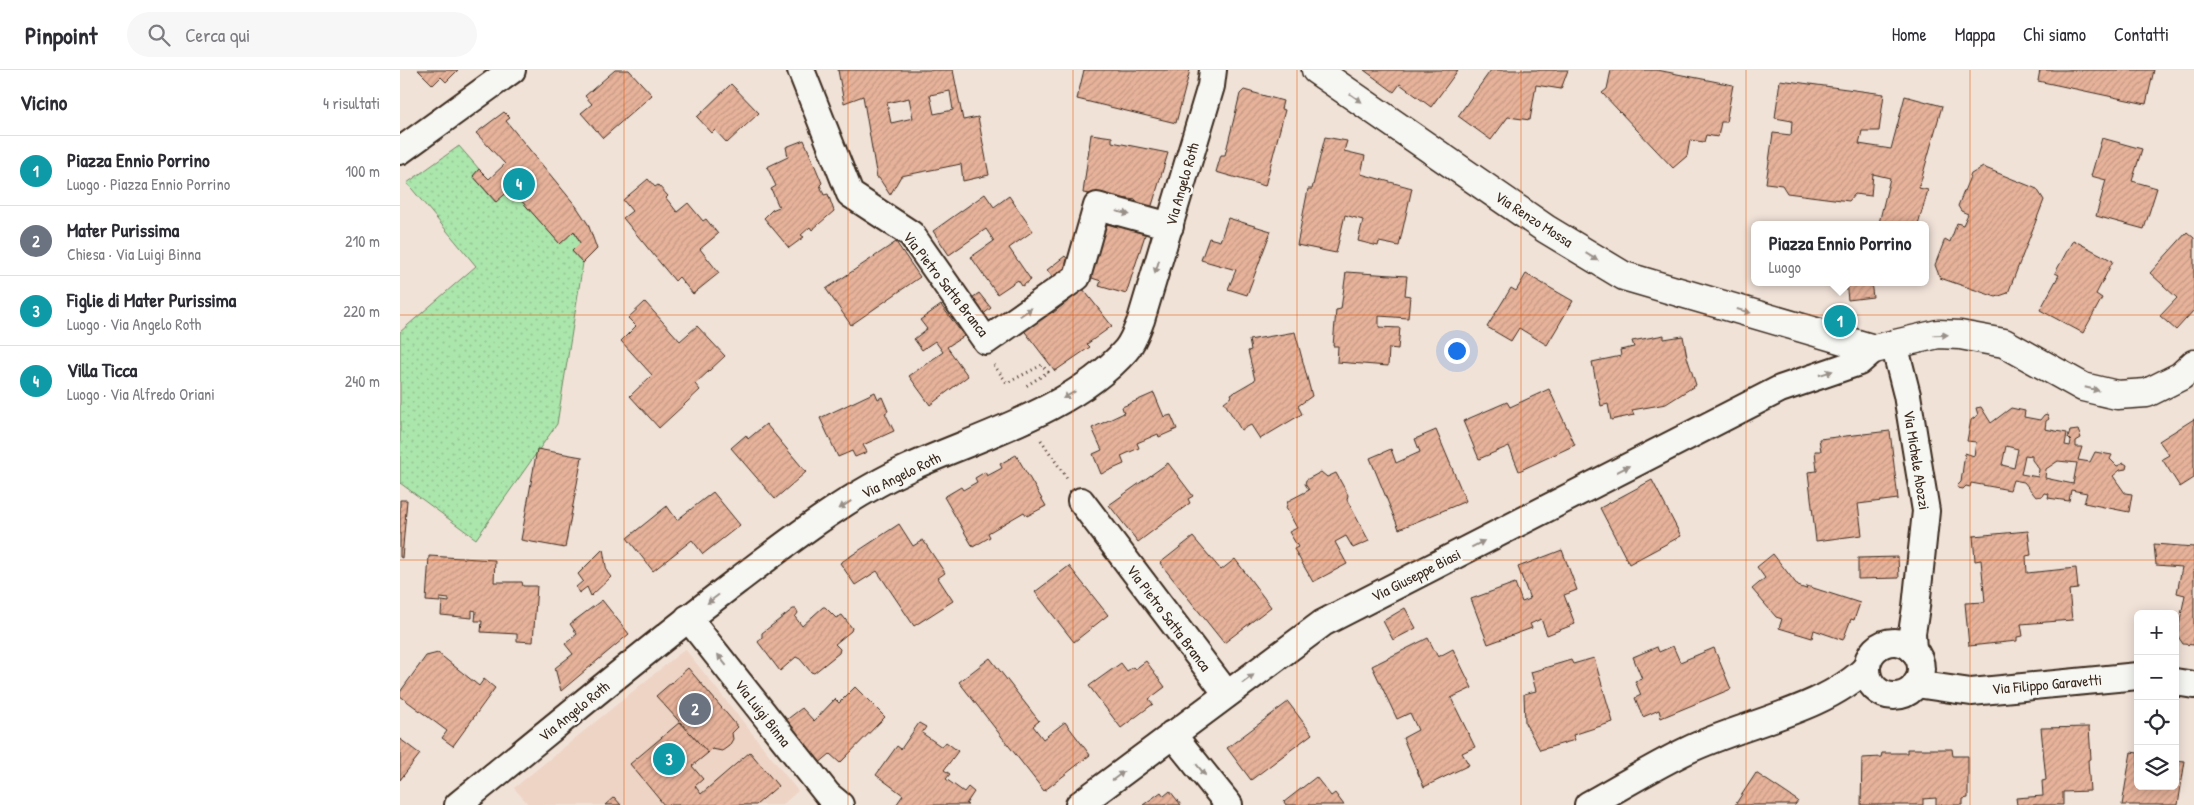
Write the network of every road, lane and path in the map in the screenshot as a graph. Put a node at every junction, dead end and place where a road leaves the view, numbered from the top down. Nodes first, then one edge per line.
1 (512, 70) edge
2 (801, 70) edge
3 (1213, 70) edge
4 (1316, 70) edge
5 (400, 151) edge
6 (1170, 226) junction
7 (1884, 346) junction
8 (993, 362) dead end
9 (2194, 364) edge
10 (1020, 390) dead end
11 (1028, 419) junction
12 (1081, 501) joint
13 (688, 618) junction
14 (1910, 660) junction
15 (1867, 667) junction
16 (2134, 676) edge
17 (2179, 683) edge
18 (2194, 685) edge
19 (1878, 691) junction
20 (1227, 694) junction
21 (1827, 696) junction
22 (1172, 734) junction
23 (828, 802) edge
24 (458, 805) edge
25 (1079, 805) edge
26 (1229, 805) edge
27 (1588, 805) edge

1 - 5 street
2 -> 6 street, Via Pietro Satta Branca
3 - 6 street, Via Angelo Roth
4 -> 7 main road, Via Renzo Mossa
6 -> 11 street, Via Angelo Roth
7 -> 9 main road
7 - 14 street, Via Michele Abozzi
20 -> 7 street, Via Giuseppe Biasi
8 - 10 path
11 - 12 path
11 -> 13 street, Via Angelo Roth
12 - 20 street, Via Pietro Satta Branca
23 -> 13 street, Via Luigi Binna
13 - 24 street, Via Angelo Roth
14 - 15 street
14 - 16 street, Via Filippo Garavetti
14 - 19 street
15 - 19 street
15 - 21 street
17 - 18 street
19 - 21 street
20 - 22 street, Via Giuseppe Biasi
21 - 27 street
25 -> 22 street, Via Giuseppe Biasi
22 -> 26 street

